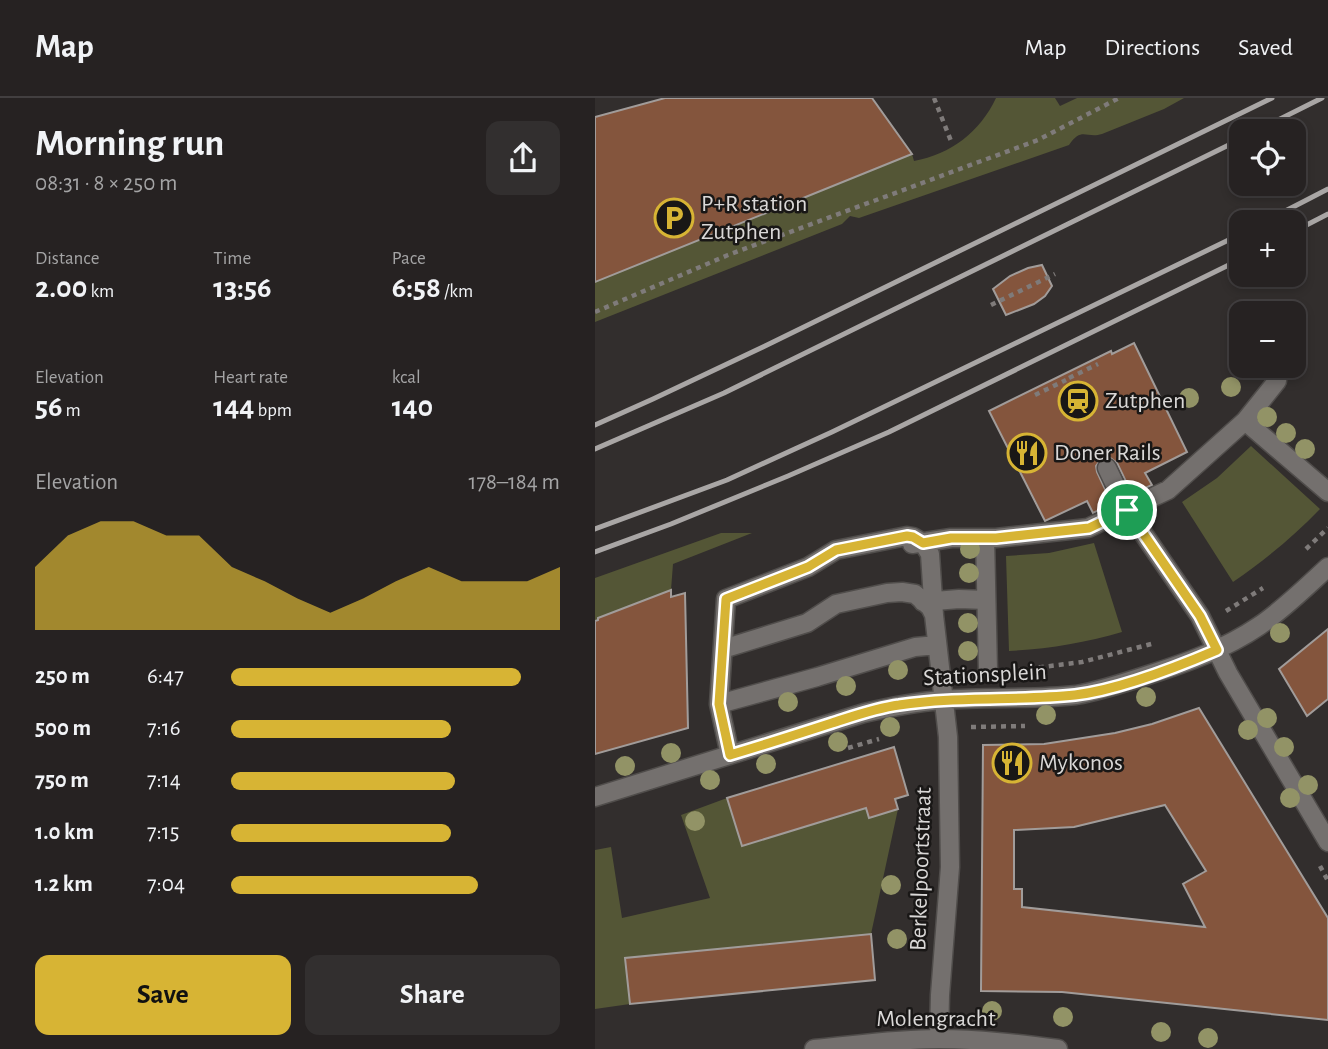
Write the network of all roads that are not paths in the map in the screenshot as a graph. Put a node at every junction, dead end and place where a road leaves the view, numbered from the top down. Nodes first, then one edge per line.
1 (1277, 381) dead end
2 (1245, 421) junction
3 (1107, 468) dead end
4 (1328, 492) edge
5 (1127, 510) junction
6 (985, 538) junction
7 (916, 544) junction
8 (1328, 567) edge
9 (986, 600) junction
10 (926, 605) junction
11 (937, 645) junction
12 (723, 649) junction
13 (1217, 650) junction
14 (988, 671) road end
15 (944, 699) junction
16 (719, 704) junction
17 (730, 755) junction
18 (595, 797) edge
19 (1328, 842) edge
20 (939, 1039) junction
21 (814, 1049) edge
22 (1058, 1049) edge

1 - 2 street
2 - 4 street
2 - 5 street
3 - 5 street
5 - 6 street
5 - 13 street
6 - 7 street
6 - 9 street, Stationsplein
7 - 10 street, Berkelpoortstraat
7 - 12 street
8 - 13 street, Stationsplein
9 - 10 street
9 - 14 street, Stationsplein
10 - 11 street, Berkelpoortstraat
10 - 12 street
11 - 15 street, Berkelpoortstraat
11 - 16 street
12 - 16 street
13 - 15 street, Stationsplein
13 - 19 street
15 - 17 street, Stationsplein
15 - 20 street, Berkelpoortstraat
16 - 17 street
17 - 18 street, Stationsplein
20 - 21 street, Molengracht
20 - 22 street, Molengracht

